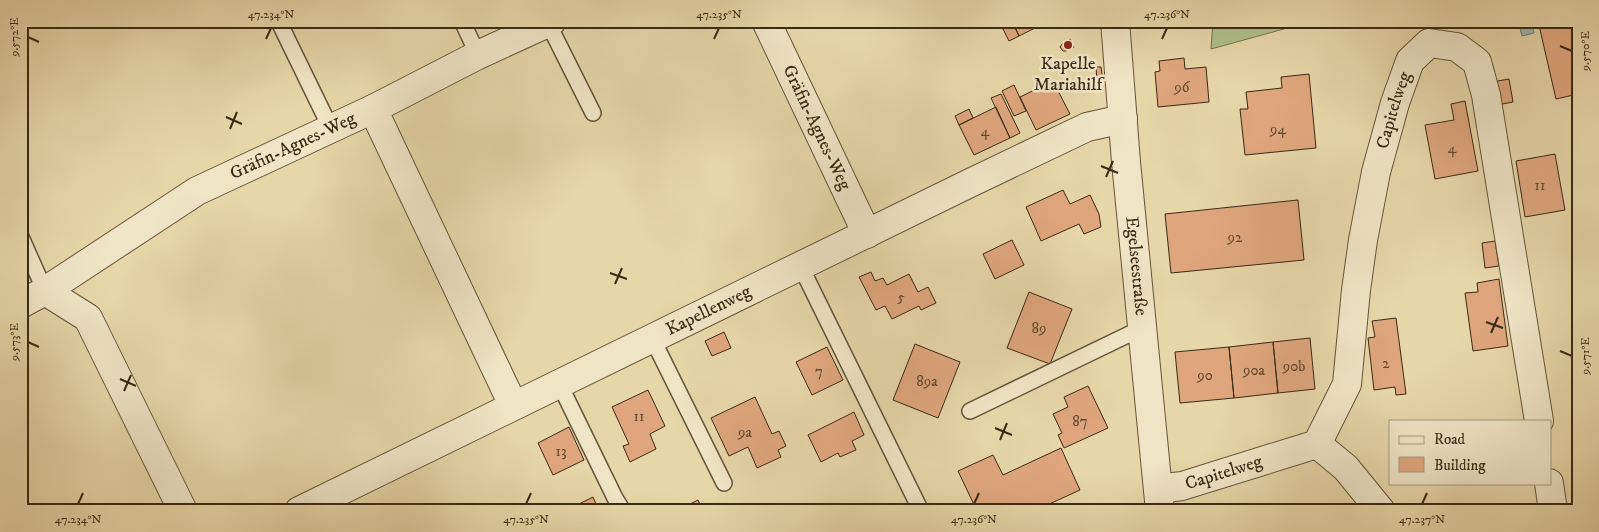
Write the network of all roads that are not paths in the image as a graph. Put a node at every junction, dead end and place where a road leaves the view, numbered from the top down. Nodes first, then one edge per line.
1 (462, 21) edge
2 (766, 21) edge
3 (1115, 21) edge
4 (550, 22) edge
5 (280, 24) dead end
6 (478, 55) junction
7 (373, 109) junction
8 (593, 113) dead end
9 (1123, 119) junction
10 (331, 129) junction
11 (867, 234) junction
12 (21, 237) edge
13 (800, 267) junction
14 (45, 291) junction
15 (21, 304) edge
16 (1142, 328) junction
17 (652, 338) junction
18 (559, 384) junction
19 (513, 406) junction
20 (970, 411) dead end
21 (1539, 420) edge
22 (1317, 444) junction
23 (724, 482) dead end
24 (1549, 484) edge
25 (1159, 500) edge
26 (183, 511) edge
27 (299, 511) edge
28 (623, 511) edge
29 (921, 511) edge
30 (1381, 511) edge
31 (1553, 511) edge

1 - 6 lane
2 - 11 street, Gräfin-Agnes-Weg
3 - 9 street, Egelseestraße
4 - 6 street, Gräfin-Agnes-Weg
4 - 8 lane
5 - 10 lane
6 - 7 street, Gräfin-Agnes-Weg
7 - 10 street, Gräfin-Agnes-Weg
7 - 19 street
9 - 11 street, Kapellenweg
9 - 16 street, Egelseestraße
10 - 14 street, Gräfin-Agnes-Weg
11 - 13 street, Kapellenweg
12 - 14 lane
13 - 17 street, Kapellenweg
13 - 29 lane
14 - 15 street, Gräfin-Agnes-Weg
14 - 26 street
16 - 20 lane
16 - 25 street, Egelseestraße
17 - 18 street, Kapellenweg
17 - 23 lane
18 - 19 street, Kapellenweg
18 - 28 lane
19 - 27 street, Kapellenweg
21 - 22 street, Capitelweg
22 - 25 street, Capitelweg
22 - 30 street
24 - 31 street

